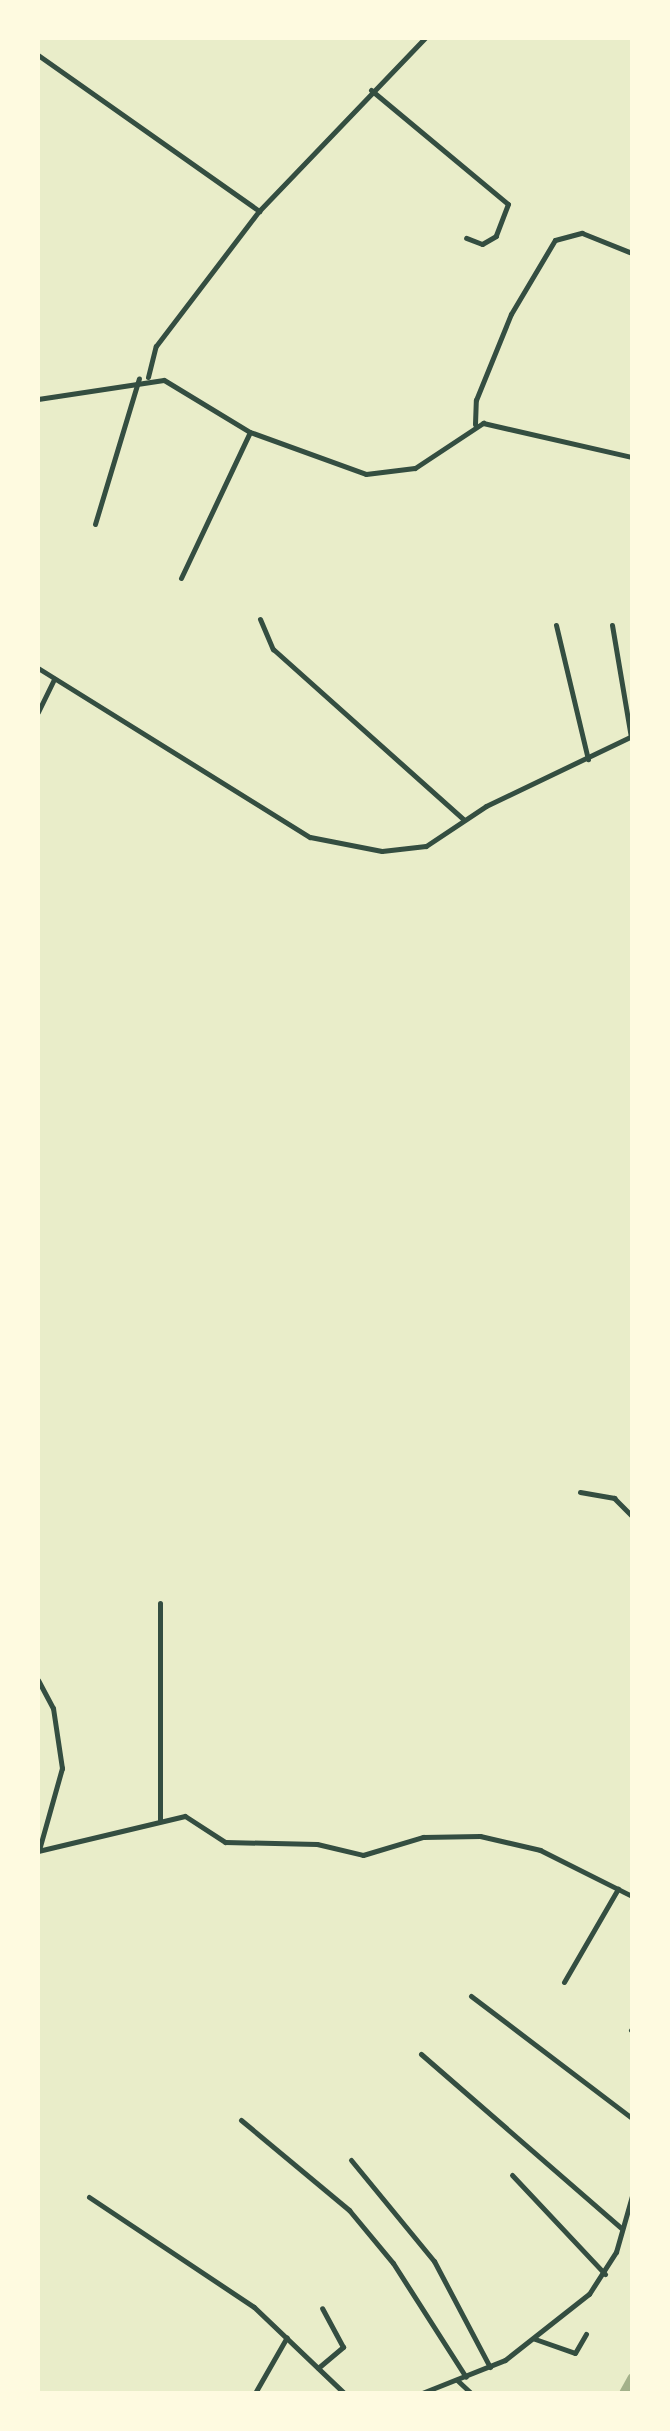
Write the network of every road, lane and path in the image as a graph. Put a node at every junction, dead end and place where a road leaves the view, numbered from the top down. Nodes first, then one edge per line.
1 (425, 38) edge
2 (38, 55) edge
3 (371, 90) junction
4 (259, 211) junction
5 (466, 238) dead end
6 (632, 253) edge
7 (148, 377) junction
8 (139, 378) junction
9 (38, 399) edge
10 (475, 424) junction
11 (250, 432) junction
12 (632, 456) edge
13 (95, 524) dead end
14 (181, 578) dead end
15 (260, 619) dead end
16 (556, 625) dead end
17 (612, 625) dead end
18 (38, 668) edge
19 (54, 679) junction
20 (38, 712) edge
21 (632, 737) edge
22 (588, 759) junction
23 (464, 820) junction
24 (580, 1492) dead end
25 (632, 1516) edge
26 (160, 1603) dead end
27 (38, 1680) edge
28 (160, 1820) junction
29 (38, 1850) edge
30 (618, 1889) junction
31 (632, 1896) edge
32 (564, 1982) dead end
33 (471, 1996) dead end
34 (421, 2054) dead end
35 (632, 2118) edge
36 (241, 2120) dead end
37 (351, 2160) dead end
38 (512, 2175) dead end
39 (632, 2196) edge
40 (89, 2197) dead end
41 (621, 2228) junction
42 (605, 2274) junction
43 (322, 2308) dead end
44 (586, 2334) dead end
45 (287, 2337) junction
46 (534, 2339) junction
47 (490, 2367) junction
48 (318, 2368) junction
49 (466, 2377) junction
50 (457, 2380) junction
51 (255, 2393) edge
52 (344, 2393) edge
53 (422, 2393) edge
54 (471, 2393) edge

1 - 3 street
2 - 4 street
3 - 4 street
3 - 5 street
4 - 7 street
6 - 10 street
7 - 8 street
7 - 11 street
8 - 9 street
8 - 13 street
10 - 11 street
10 - 12 street
11 - 14 street
15 - 23 street
16 - 22 street
17 - 21 street
18 - 19 street
19 - 20 street
19 - 23 street
21 - 22 street
22 - 23 street
24 - 25 street
26 - 28 street
27 - 29 street
28 - 29 street
28 - 30 street
30 - 31 street
30 - 32 street
33 - 35 street
34 - 41 street
36 - 49 street
37 - 47 street
38 - 42 street
39 - 41 street
40 - 45 street
41 - 42 street
42 - 46 street
43 - 48 street
44 - 46 street
45 - 48 street
45 - 51 street
46 - 47 street
47 - 49 street
48 - 52 street
49 - 50 street
50 - 53 street
50 - 54 street

